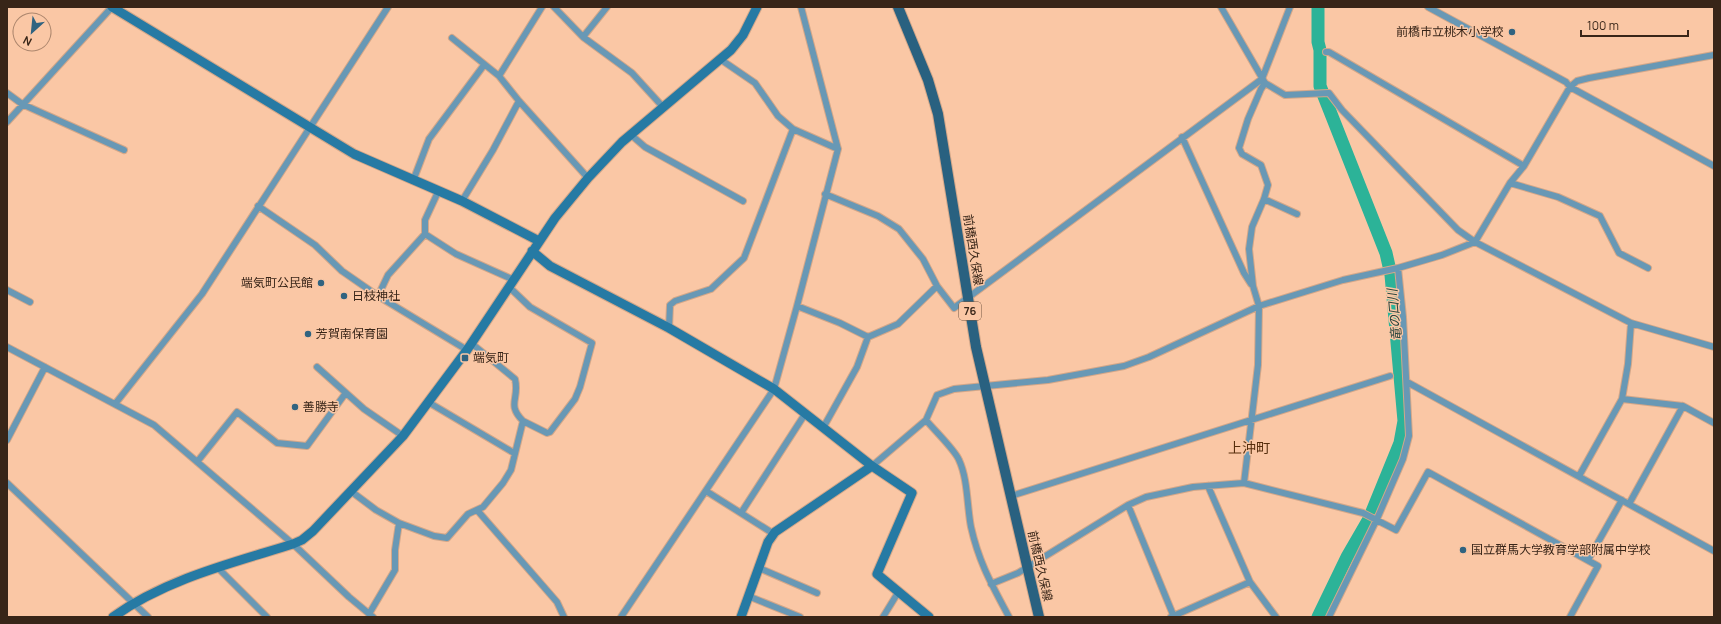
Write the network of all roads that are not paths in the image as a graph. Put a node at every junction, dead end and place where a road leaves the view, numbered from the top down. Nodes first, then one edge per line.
1 (112, 7) edge
2 (388, 7) edge
3 (542, 7) edge
4 (554, 7) edge
5 (607, 7) edge
6 (757, 7) edge
7 (801, 7) edge
8 (898, 7) edge
9 (1221, 7) edge
10 (1290, 7) edge
11 (1428, 7) edge
12 (583, 37) junction
13 (452, 38) dead end
14 (1326, 52) dead end
15 (1714, 55) edge
16 (720, 59) junction
17 (484, 65) junction
18 (499, 76) junction
19 (1263, 81) junction
20 (1570, 87) junction
21 (7, 93) edge
22 (519, 101) junction
23 (22, 104) junction
24 (663, 107) junction
25 (7, 122) edge
26 (310, 127) junction
27 (793, 129) junction
28 (630, 134) junction
29 (1182, 138) junction
30 (838, 149) junction
31 (124, 150) dead end
32 (1524, 166) junction
33 (1714, 166) edge
34 (588, 178) junction
35 (413, 181) junction
36 (1510, 183) junction
37 (438, 192) junction
38 (826, 194) junction
39 (1264, 199) junction
40 (462, 201) junction
41 (743, 202) dead end
42 (258, 206) junction
43 (1297, 214) dead end
44 (425, 234) junction
45 (539, 241) junction
46 (1475, 242) junction
47 (532, 252) junction
48 (1398, 268) junction
49 (1648, 268) dead end
50 (511, 283) junction
51 (937, 286) junction
52 (1253, 286) junction
53 (7, 290) edge
54 (378, 296) junction
55 (968, 300) junction
56 (30, 302) dead end
57 (797, 306) junction
58 (1259, 306) junction
59 (1631, 323) junction
60 (669, 328) junction
61 (868, 337) junction
62 (469, 346) junction
63 (7, 347) edge
64 (1714, 347) edge
65 (317, 367) dead end
66 (45, 368) junction
67 (1390, 376) dead end
68 (1407, 382) junction
69 (985, 387) junction
70 (774, 389) junction
71 (345, 394) junction
72 (1622, 400) junction
73 (428, 402) junction
74 (115, 404) junction
75 (1683, 406) junction
76 (805, 414) junction
77 (926, 420) junction
78 (1252, 420) junction
79 (523, 421) junction
80 (1714, 423) edge
81 (823, 428) junction
82 (403, 436) junction
83 (7, 440) edge
84 (514, 454) junction
85 (197, 462) junction
86 (872, 466) junction
87 (1579, 476) junction
88 (7, 483) edge
89 (1244, 483) junction
90 (1208, 486) junction
91 (706, 491) junction
92 (352, 492) junction
93 (1011, 496) junction
94 (1622, 500) junction
95 (1629, 504) junction
96 (1128, 505) junction
97 (477, 510) junction
98 (741, 513) junction
99 (1376, 519) junction
100 (399, 523) junction
101 (774, 534) junction
102 (293, 544) junction
103 (1714, 551) edge
104 (1588, 560) junction
105 (217, 567) junction
106 (1028, 567) junction
107 (759, 568) junction
108 (1250, 582) junction
109 (991, 584) junction
110 (899, 591) junction
111 (817, 593) dead end
112 (748, 596) junction
113 (134, 603) junction
114 (371, 616) edge
115 (114, 617) edge
116 (148, 617) edge
117 (267, 617) edge
118 (564, 617) edge
119 (621, 617) edge
120 (741, 617) edge
121 (800, 617) edge
122 (883, 617) edge
123 (929, 617) edge
124 (1009, 617) edge
125 (1039, 617) edge
126 (1173, 617) edge
127 (1276, 617) edge
128 (1329, 617) edge
129 (1570, 617) edge

1 - 23 street
1 - 26 street
2 - 26 street
3 - 18 street
4 - 12 street
5 - 12 street
6 - 16 street
7 - 30 street
8 - 55 main road, 前橋西久保線 / 76
9 - 19 street
10 - 19 street
11 - 20 street
12 - 24 street
13 - 17 street
14 - 32 street
15 - 20 street
16 - 24 street
16 - 27 street
17 - 18 street
17 - 35 street
18 - 22 street
19 - 29 street
19 - 39 street
19 - 46 street
20 - 32 street
20 - 33 street
21 - 23 street
22 - 34 street
22 - 40 street
23 - 25 street
23 - 31 street
24 - 28 street
26 - 35 street
26 - 42 street
27 - 30 street
27 - 60 street
28 - 34 street
28 - 41 street
29 - 52 street
29 - 55 street
30 - 38 street
32 - 36 street
34 - 45 street
35 - 37 street
36 - 46 street
36 - 49 street
37 - 40 street
37 - 44 street
38 - 51 street
38 - 57 street
39 - 43 street
39 - 52 street
40 - 45 street
42 - 54 street
42 - 74 street
44 - 50 street
44 - 54 street
45 - 47 street
46 - 48 street
46 - 59 street
47 - 50 street
47 - 60 street
48 - 58 street
48 - 68 street
50 - 62 street
50 - 79 street
51 - 55 street
51 - 61 street
52 - 58 street
53 - 56 street
54 - 62 street
55 - 69 main road, 前橋西久保線 / 76
57 - 61 street
57 - 70 street
58 - 69 street
58 - 78 street
59 - 64 street
59 - 72 street
60 - 70 street
61 - 81 street
62 - 73 street
62 - 79 street
63 - 66 street
65 - 71 street
66 - 74 street
66 - 83 street
67 - 78 street
68 - 87 street
68 - 99 street
69 - 77 street
69 - 93 main road, 前橋西久保線 / 76
70 - 76 street
70 - 91 street
71 - 82 street
71 - 85 street
72 - 75 street
72 - 87 street
73 - 82 street
73 - 84 street
74 - 85 street
75 - 80 street
75 - 95 street
76 - 81 street
76 - 98 street
77 - 86 street
77 - 109 street
78 - 89 street
78 - 93 street
79 - 84 street
81 - 86 street
82 - 92 street
84 - 97 street
85 - 102 street
86 - 101 street
86 - 110 street
87 - 94 street
88 - 113 street
89 - 90 street
89 - 99 street
90 - 96 street
90 - 108 street
91 - 98 street
91 - 119 street
92 - 100 street
92 - 102 street
93 - 106 main road, 前橋西久保線 / 76
94 - 95 street
94 - 104 street
95 - 103 street
96 - 106 street
96 - 126 street
97 - 100 street
97 - 118 street
98 - 101 street
99 - 104 street
99 - 128 street
100 - 114 street
101 - 107 street
102 - 105 street
102 - 114 street
104 - 129 street
105 - 113 street
105 - 117 street
106 - 109 street
106 - 125 main road, 前橋西久保線 / 76
107 - 111 street
107 - 112 street
108 - 126 street
108 - 127 street
109 - 124 street
110 - 122 street
110 - 123 street
112 - 120 street
112 - 121 street
113 - 115 street
113 - 116 street

